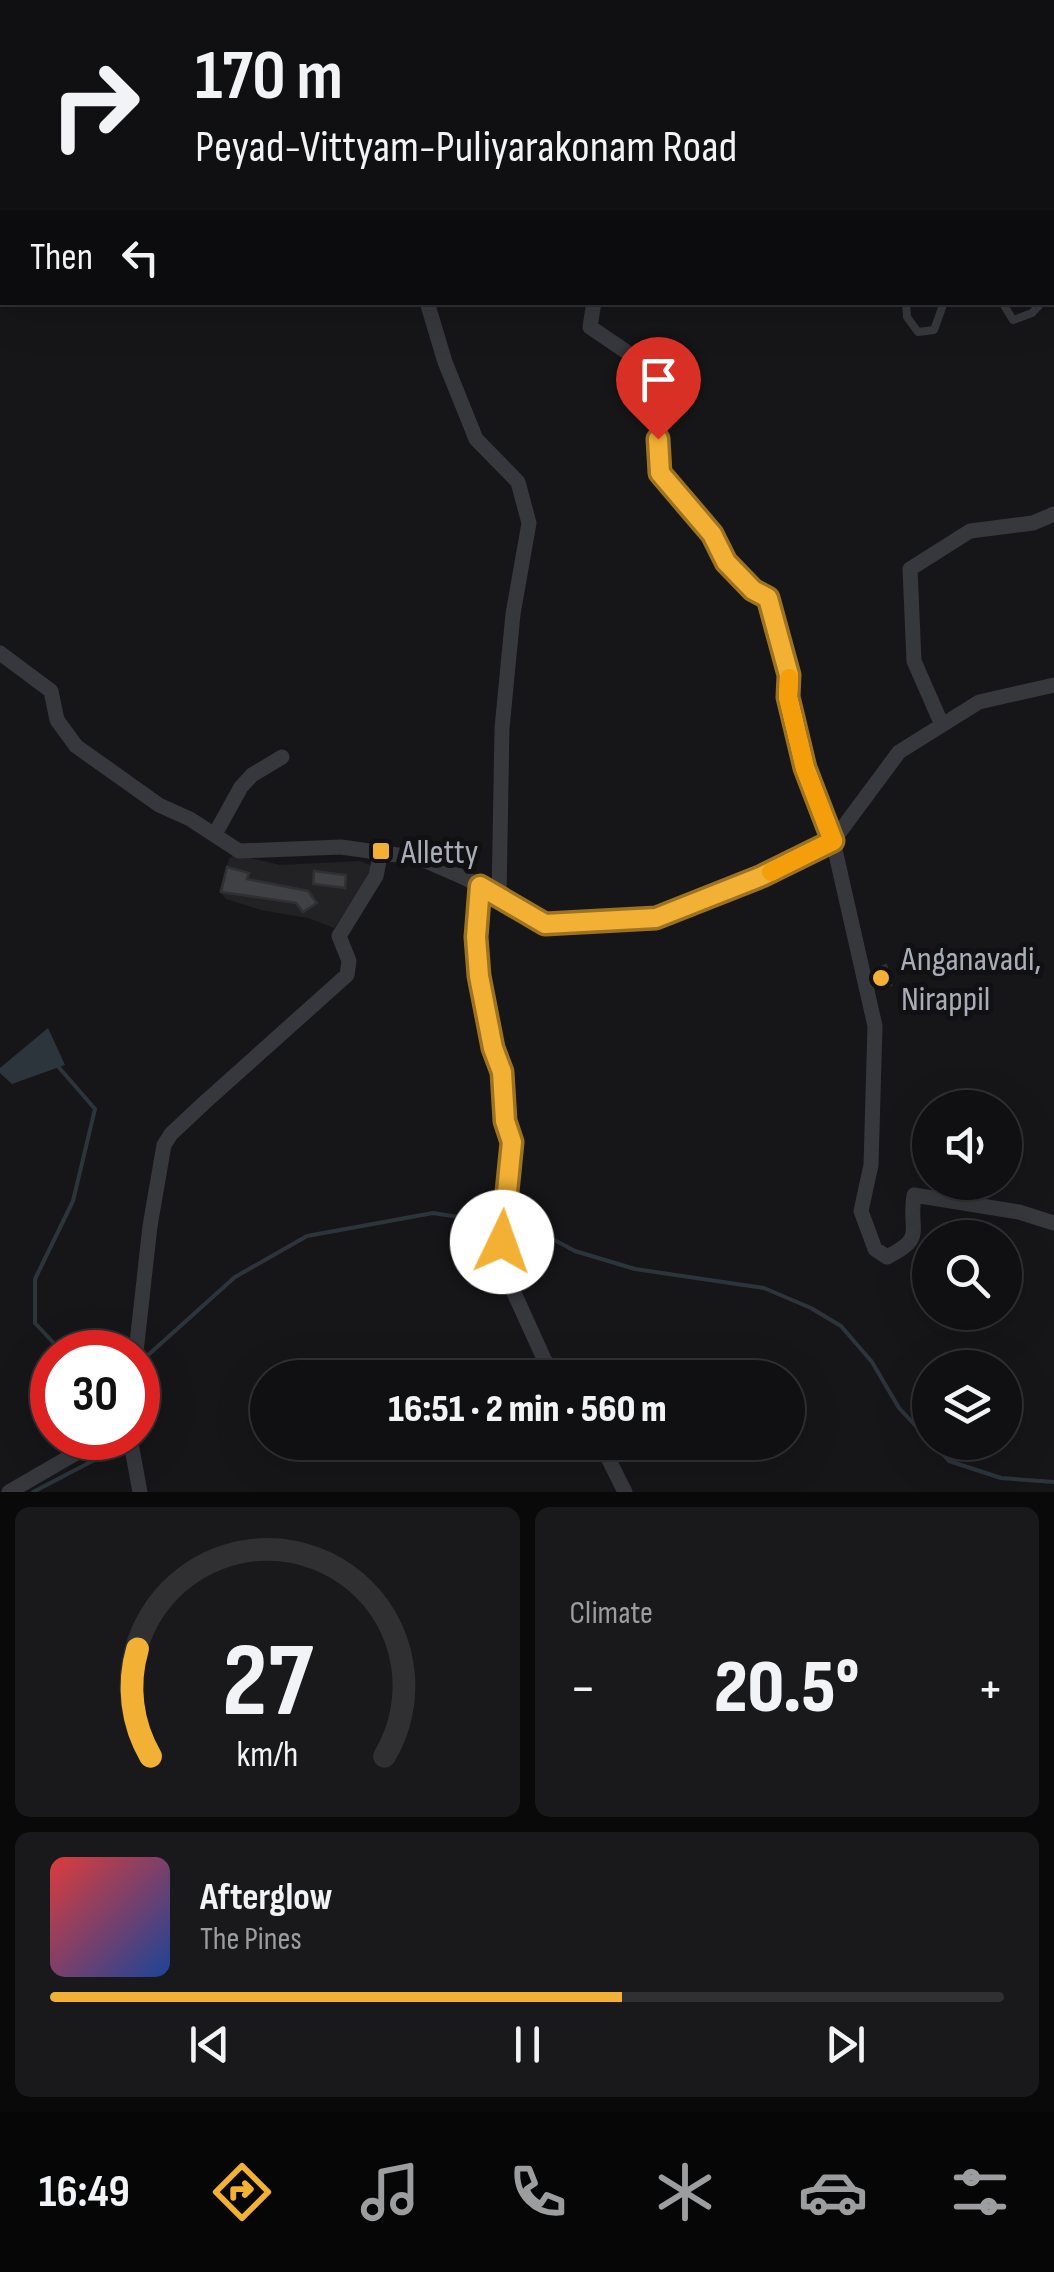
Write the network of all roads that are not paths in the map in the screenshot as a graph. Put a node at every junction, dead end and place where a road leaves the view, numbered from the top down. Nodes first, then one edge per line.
1 (428, 305) edge
2 (594, 305) edge
3 (906, 305) edge
4 (943, 305) edge
5 (1004, 305) edge
6 (1039, 305) edge
7 (1054, 514) edge
8 (0, 653) edge
9 (1054, 686) edge
10 (942, 725) junction
11 (282, 757) dead end
12 (215, 834) junction
13 (833, 841) junction
14 (381, 851) junction
15 (480, 886) junction
16 (499, 897) junction
17 (1054, 1223) edge
18 (138, 1330) edge
19 (545, 1360) edge
20 (64, 1460) edge
21 (134, 1460) edge
22 (609, 1460) edge
23 (10, 1492) edge
24 (140, 1492) edge
25 (625, 1492) edge

1 - 16 street
2 - 13 street
3 - 4 lane
5 - 6 lane
7 - 10 street
8 - 12 street
9 - 10 street
10 - 13 street
11 - 12 street
12 - 14 street
13 - 16 street
13 - 17 street
14 - 15 street
14 - 18 street
15 - 16 street
15 - 19 street
20 - 23 street
21 - 24 street
22 - 25 street

